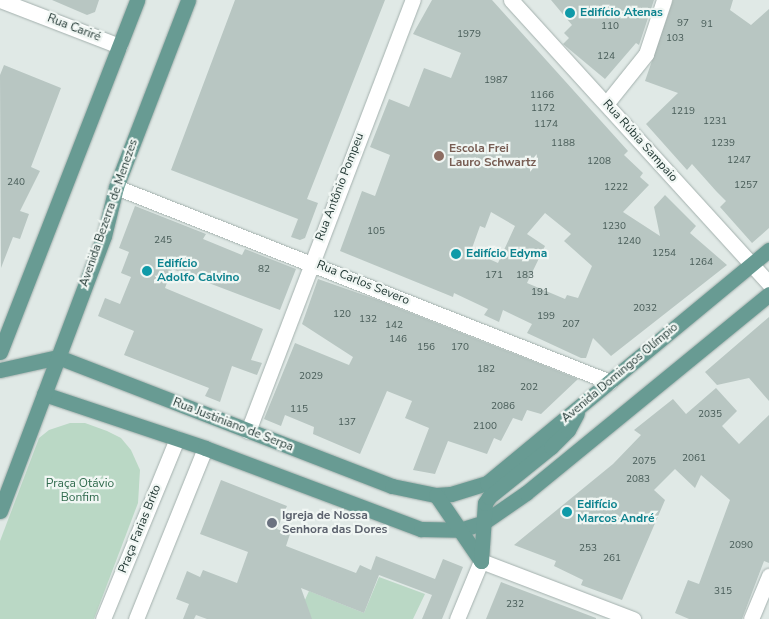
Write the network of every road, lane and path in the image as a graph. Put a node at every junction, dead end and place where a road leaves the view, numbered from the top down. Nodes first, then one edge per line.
1 (0, 0) edge
2 (137, 0) edge
3 (188, 0) edge
4 (413, 0) edge
5 (510, 0) edge
6 (664, 0) edge
7 (119, 46) junction
8 (606, 104) junction
9 (116, 187) junction
10 (769, 250) edge
11 (311, 262) junction
12 (751, 264) junction
13 (769, 284) edge
14 (769, 294) edge
15 (0, 352) edge
16 (58, 358) junction
17 (0, 370) edge
18 (610, 382) junction
19 (44, 394) junction
20 (580, 405) junction
21 (248, 431) junction
22 (177, 438) junction
23 (206, 448) junction
24 (468, 491) joint
25 (436, 495) junction
26 (0, 510) edge
27 (484, 522) junction
28 (460, 530) junction
29 (481, 561) junction
30 (769, 576) edge
31 (103, 619) edge
32 (136, 619) edge
33 (457, 619) edge
34 (633, 619) edge
35 (751, 619) edge

1 - 7 street, Rua Cariré
2 - 7 main road
3 - 9 main road, Avenida Bezerra de Menezes
4 - 11 street, Rua Antônio Pompeu
5 - 8 street, Rua Rúbia Sampaio
6 - 8 street
7 - 15 main road
8 - 12 street, Rua Rúbia Sampaio
9 - 11 street, Rua Carlos Severo
9 - 16 main road, Avenida Bezerra de Menezes
10 - 12 main road, Avenida Domingos Olímpio
11 - 18 street, Rua Carlos Severo
11 - 21 street, Rua Antônio Pompeu
12 - 13 street, Rua Rúbia Sampaio
12 - 18 main road, Avenida Domingos Olímpio
14 - 27 main road
16 - 17 main road
16 - 19 main road, Avenida Bezerra de Menezes
16 - 21 main road, Rua Justiniano de Serpa
18 - 20 main road, Avenida Domingos Olímpio
19 - 22 main road
19 - 26 main road, Avenida Bezerra de Menezes
20 - 24 main road, Avenida Domingos Olímpio
20 - 27 main road
21 - 25 main road, Rua Justiniano de Serpa
22 - 23 main road
22 - 31 street, Praça Farias Brito
23 - 28 main road
23 - 32 street
24 - 25 main road, Rua Justiniano de Serpa
25 - 28 main road
27 - 28 main road
27 - 29 main road
28 - 29 main road
29 - 33 street
29 - 34 street
30 - 35 street

